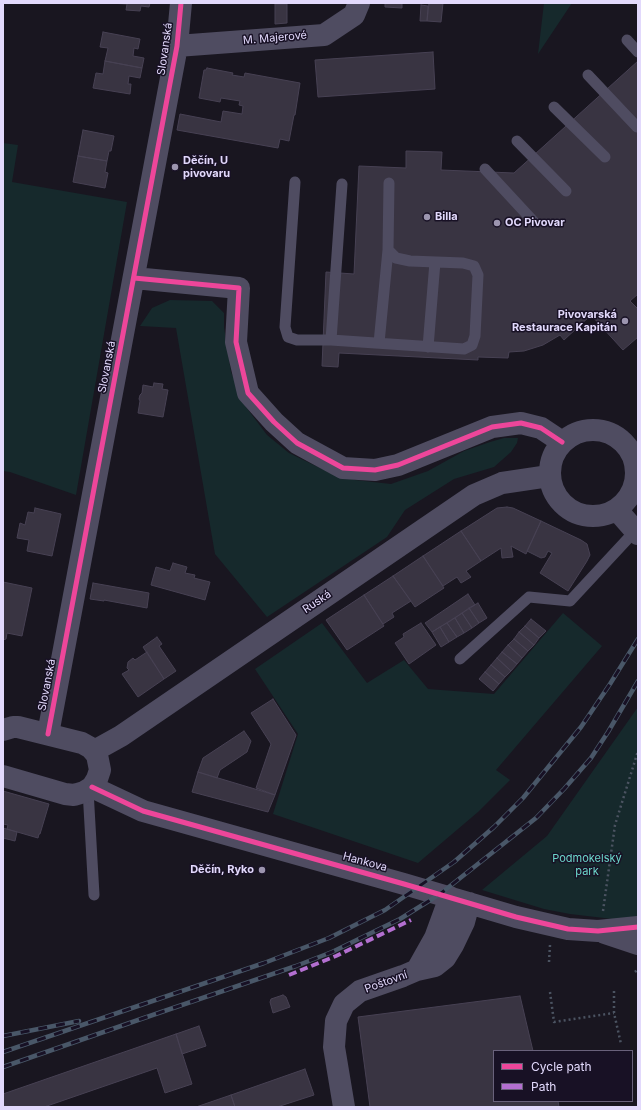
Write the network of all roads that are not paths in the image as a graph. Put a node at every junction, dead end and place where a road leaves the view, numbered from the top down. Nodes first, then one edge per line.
1 (181, 3) edge
2 (359, 3) edge
3 (627, 40) dead end
4 (177, 46) junction
5 (638, 52) edge
6 (588, 75) dead end
7 (554, 107) dead end
8 (637, 127) dead end
9 (517, 141) dead end
10 (605, 157) dead end
11 (485, 169) dead end
12 (295, 182) dead end
13 (389, 183) dead end
14 (342, 184) dead end
15 (566, 191) dead end
16 (534, 222) dead end
17 (388, 250) junction
18 (435, 262) junction
19 (134, 278) junction
20 (331, 340) junction
21 (379, 343) junction
22 (428, 347) junction
23 (562, 442) junction
24 (636, 455) edge
25 (549, 476) junction
26 (617, 510) junction
27 (636, 532) edge
28 (460, 660) dead end
29 (3, 730) edge
30 (48, 734) junction
31 (94, 751) junction
32 (3, 776) edge
33 (90, 788) junction
34 (94, 895) dead end
35 (460, 900) junction
36 (600, 923) junction
37 (638, 927) edge
38 (638, 944) edge
39 (344, 1107) edge

1 - 4 street, Slovanská
2 - 4 street, M. Majerové
3 - 5 lane
4 - 19 street, Slovanská
6 - 8 lane
7 - 10 lane
9 - 15 lane
11 - 16 lane
12 - 20 lane
13 - 17 lane
14 - 20 lane
17 - 18 lane
17 - 21 lane
18 - 22 lane
18 - 22 lane
19 - 23 street
19 - 30 street, Slovanská
20 - 21 lane
21 - 22 lane
23 - 24 street
23 - 25 street
24 - 26 street
25 - 26 street
25 - 31 street, Ruská
26 - 27 street
27 - 28 lane
29 - 30 street
30 - 31 street
31 - 33 street
32 - 33 street
33 - 34 lane
33 - 35 street, Hankova
35 - 36 street, Hankova
35 - 39 street, Poštovní
36 - 37 street, Hankova
36 - 38 street

